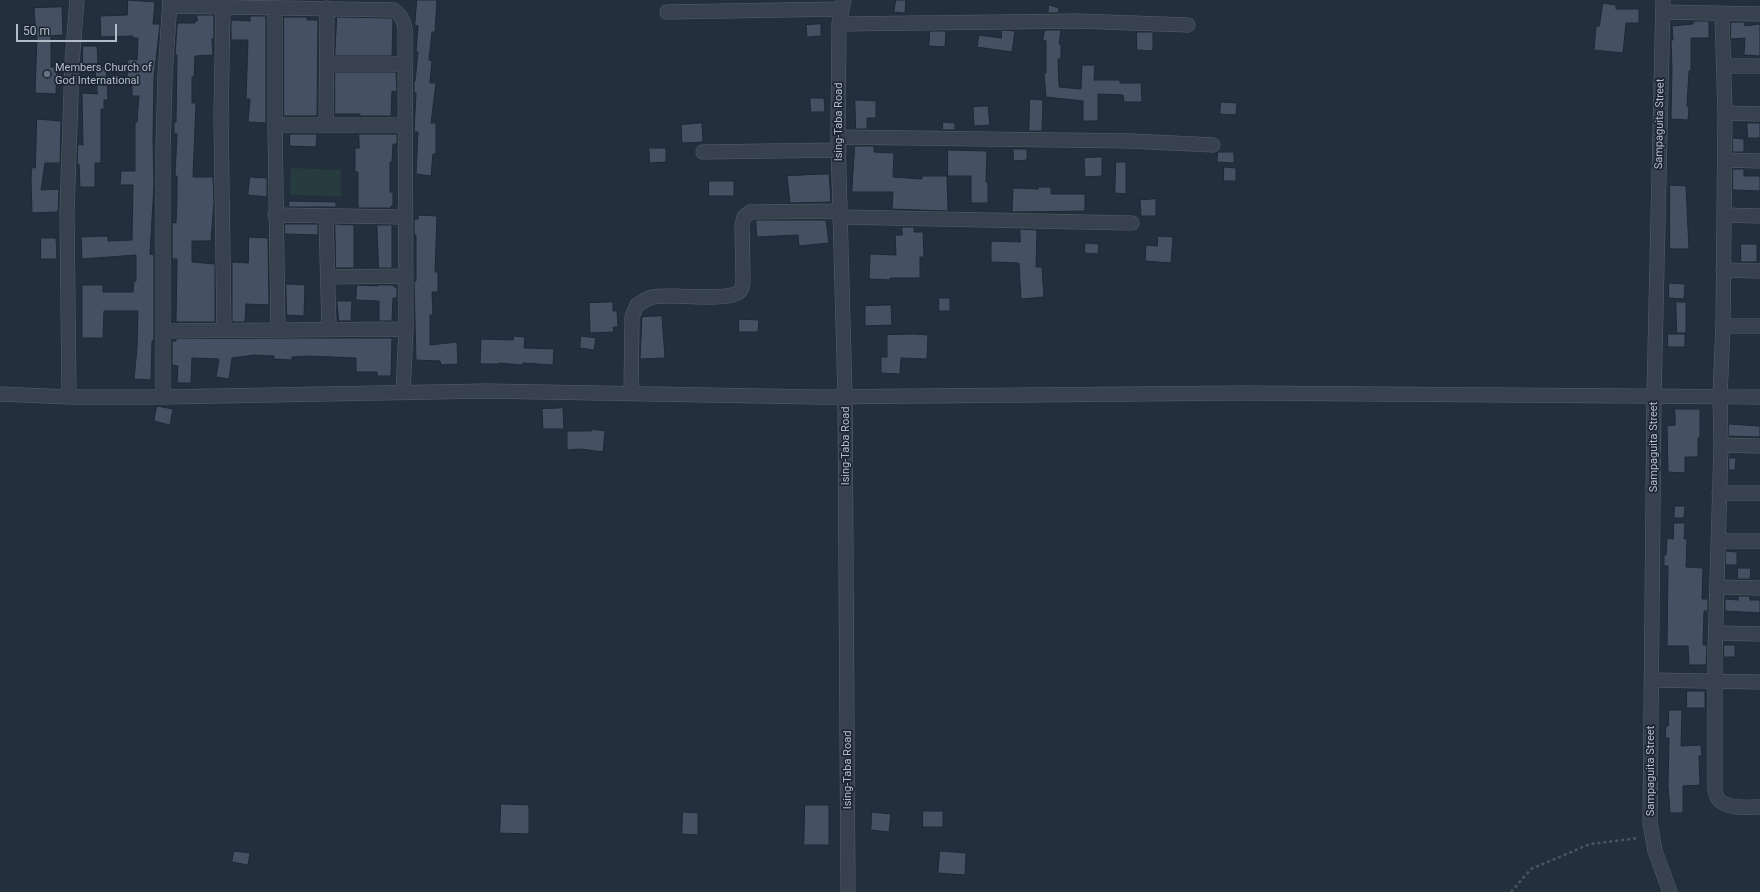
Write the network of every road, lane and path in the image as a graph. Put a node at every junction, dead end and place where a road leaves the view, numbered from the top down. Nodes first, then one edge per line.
1 (77, 0) edge
2 (170, 3) edge
3 (843, 4) edge
4 (1663, 6) edge
5 (223, 7) junction
6 (275, 8) junction
7 (327, 8) junction
8 (667, 12) dead end
9 (1722, 14) junction
10 (1760, 14) edge
11 (839, 24) junction
12 (1188, 25) dead end
13 (326, 64) junction
14 (405, 64) junction
15 (1724, 66) junction
16 (1760, 66) edge
17 (1725, 113) junction
18 (1760, 114) edge
19 (275, 125) junction
20 (326, 125) junction
21 (405, 125) junction
22 (839, 143) junction
23 (1213, 145) dead end
24 (703, 152) dead end
25 (1725, 160) junction
26 (1760, 161) edge
27 (841, 214) junction
28 (275, 215) junction
29 (1724, 215) junction
30 (326, 216) junction
31 (1760, 216) edge
32 (405, 217) junction
33 (1132, 223) dead end
34 (1723, 270) junction
35 (1760, 271) edge
36 (405, 276) junction
37 (328, 278) junction
38 (1722, 326) junction
39 (1760, 326) edge
40 (329, 329) junction
41 (406, 329) junction
42 (224, 330) junction
43 (278, 330) junction
44 (164, 331) junction
45 (403, 393) junction
46 (0, 394) edge
47 (631, 394) junction
48 (846, 396) junction
49 (1654, 396) junction
50 (1720, 396) junction
51 (69, 397) junction
52 (163, 397) junction
53 (1760, 397) edge
54 (1721, 445) junction
55 (1760, 446) edge
56 (1719, 493) junction
57 (1760, 493) edge
58 (1719, 541) junction
59 (1760, 541) edge
60 (1718, 587) junction
61 (1760, 588) edge
62 (1716, 633) junction
63 (1760, 634) edge
64 (1652, 680) junction
65 (1715, 682) junction
66 (1760, 682) edge
67 (1760, 806) edge
68 (1652, 837) junction
69 (848, 892) edge
70 (1511, 892) edge
71 (1670, 892) edge

1 - 51 street
2 - 5 street
2 - 44 street
3 - 8 street
3 - 11 street, Ising-Taba Road
4 - 9 street
4 - 49 street, Sampaguita Street
5 - 6 street
5 - 42 street
6 - 7 street
6 - 19 street
7 - 13 street
7 - 14 street
9 - 10 street
9 - 15 street
11 - 12 street
11 - 22 street, Ising-Taba Road
13 - 14 street
13 - 20 street
14 - 21 street
15 - 16 street
15 - 17 street
17 - 18 street
17 - 25 street
19 - 20 street
19 - 28 street
20 - 21 street
21 - 32 street
22 - 23 street
22 - 24 street
22 - 27 street, Ising-Taba Road
25 - 26 street
25 - 29 street
27 - 33 street
27 - 47 street
27 - 48 street, Ising-Taba Road
28 - 30 street
28 - 43 street
29 - 31 street
29 - 34 street
30 - 32 street
30 - 37 street
32 - 36 street
34 - 35 street
34 - 38 street
36 - 37 street
36 - 41 street
37 - 40 street
38 - 39 street
38 - 50 street
40 - 41 street
40 - 43 street
41 - 45 street
42 - 43 street
42 - 44 street
44 - 52 street
45 - 47 street
45 - 52 street
46 - 51 street
47 - 48 street
48 - 49 street
48 - 69 street, Ising-Taba Road
49 - 50 street
49 - 64 street, Sampaguita Street
50 - 53 street
50 - 54 street
51 - 52 street
54 - 55 street
54 - 56 street
56 - 57 street
56 - 58 street
58 - 59 street
58 - 60 street
60 - 61 street
60 - 62 street
62 - 63 street
62 - 65 street
64 - 65 street
64 - 68 street, Sampaguita Street
65 - 66 street
65 - 67 street
68 - 70 path
68 - 71 street, Sampaguita Street

